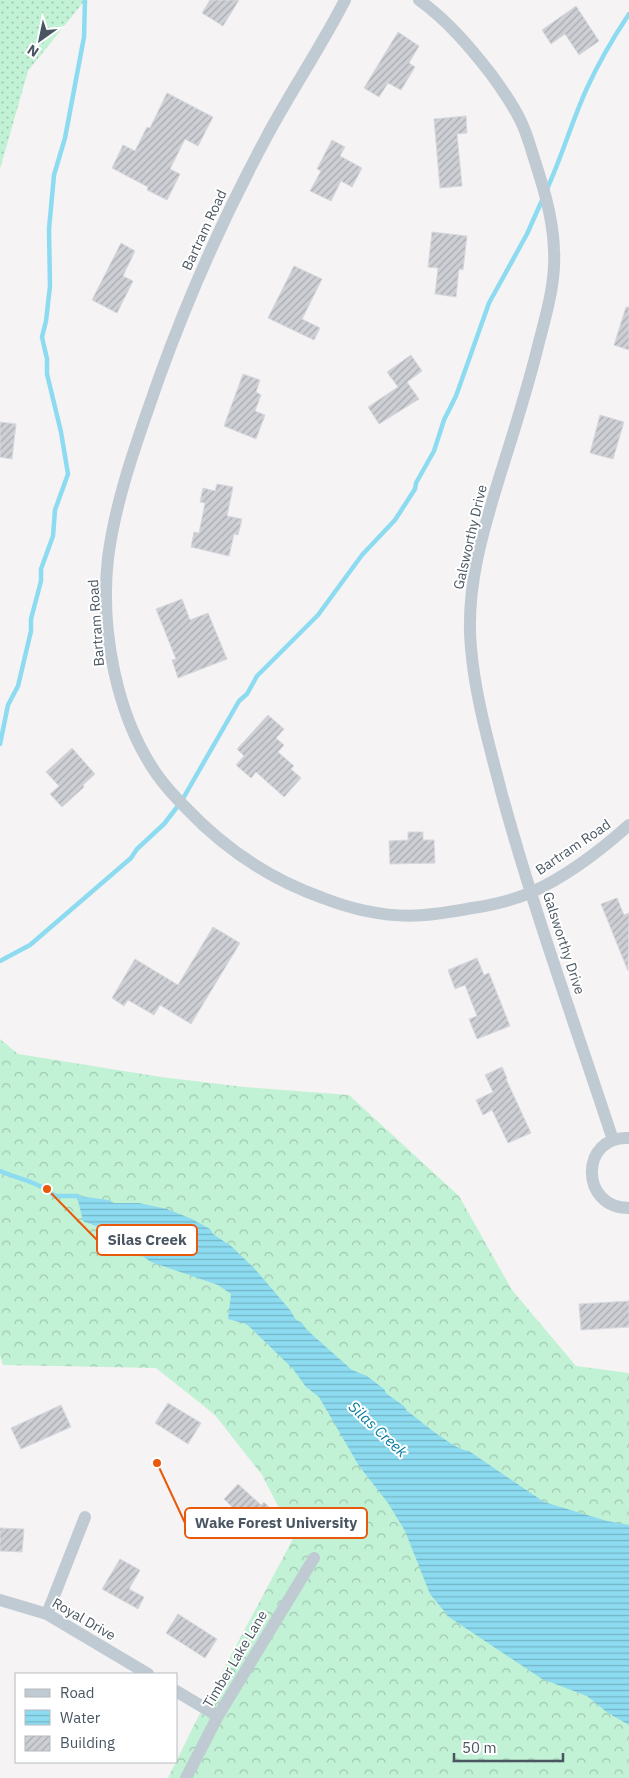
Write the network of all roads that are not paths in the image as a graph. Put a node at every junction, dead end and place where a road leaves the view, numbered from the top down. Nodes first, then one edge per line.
1 (345, 0) edge
2 (419, 0) edge
3 (629, 825) edge
4 (531, 892) junction
5 (629, 1138) edge
6 (613, 1140) junction
7 (629, 1208) edge
8 (84, 1516) dead end
9 (314, 1558) dead end
10 (0, 1600) edge
11 (47, 1614) junction
12 (146, 1673) edge
13 (178, 1692) edge
14 (218, 1716) junction
15 (186, 1778) edge

1 - 4 street, Bartram Road
2 - 4 street, Galsworthy Drive
3 - 4 street, Bartram Road
4 - 6 street, Galsworthy Drive
5 - 6 street
6 - 7 street
8 - 11 street
9 - 14 street, Timber Lake Lane
10 - 11 street, Royal Drive
11 - 12 street, Royal Drive
13 - 14 street
14 - 15 street, Timber Lake Lane

